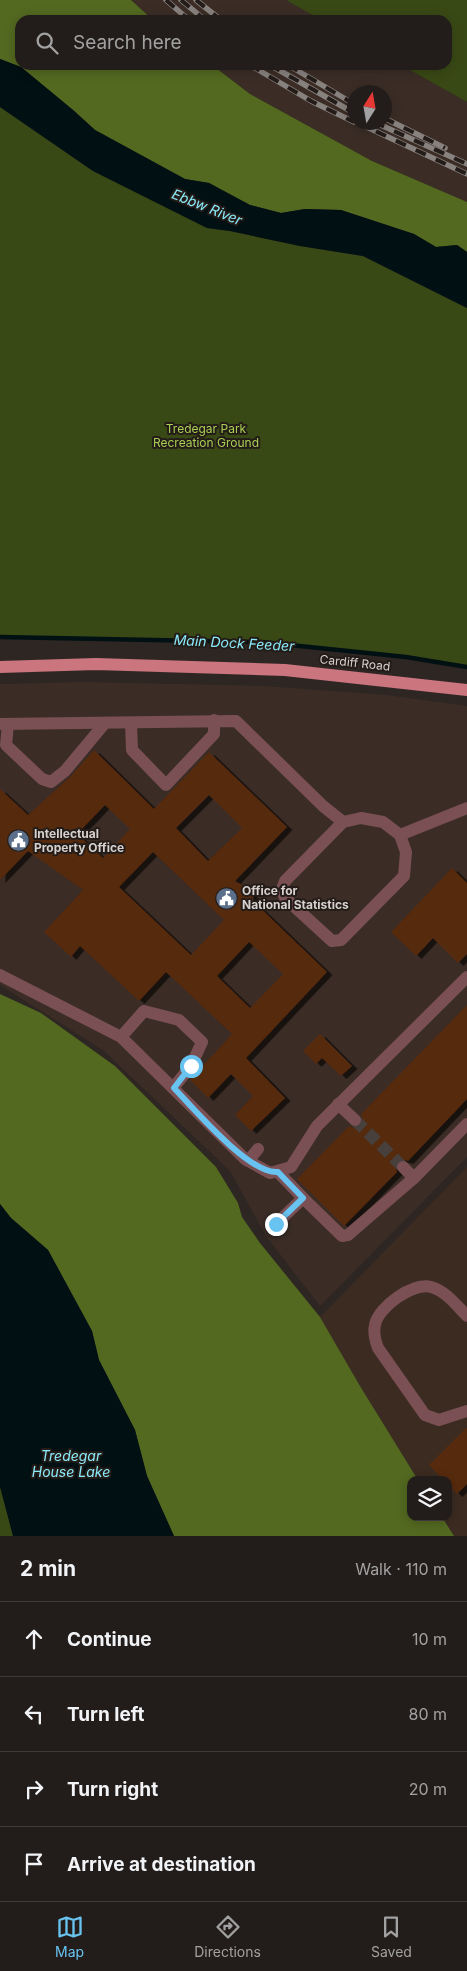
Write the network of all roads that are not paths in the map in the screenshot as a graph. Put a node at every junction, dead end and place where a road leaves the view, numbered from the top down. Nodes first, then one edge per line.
1 (0, 667) edge
2 (467, 690) edge
3 (214, 720) junction
4 (105, 723) junction
5 (131, 723) junction
6 (4, 724) edge
7 (467, 808) edge
8 (343, 822) junction
9 (400, 835) junction
10 (0, 975) edge
11 (467, 977) edge
12 (121, 1036) junction
13 (174, 1088) junction
14 (338, 1104) junction
15 (354, 1120) tunnel mouth
16 (467, 1124) edge
17 (258, 1149) dead end
18 (248, 1161) junction
19 (402, 1167) tunnel mouth
20 (278, 1172) junction
21 (414, 1178) junction
22 (303, 1198) junction
23 (276, 1224) dead end
24 (467, 1316) edge
25 (467, 1411) edge

1 - 2 main road, Cardiff Road
3 - 5 lane
3 - 5 lane
3 - 8 lane
4 - 5 lane
4 - 6 lane
4 - 6 lane
7 - 9 lane
8 - 9 lane
8 - 9 lane
10 - 12 lane
11 - 14 lane
12 - 13 lane
12 - 13 lane
13 - 18 lane
14 - 15 lane
14 - 20 lane
16 - 21 lane
17 - 18 lane
18 - 20 lane
19 - 21 lane
20 - 22 lane
21 - 22 lane
22 - 23 lane
24 - 25 lane

